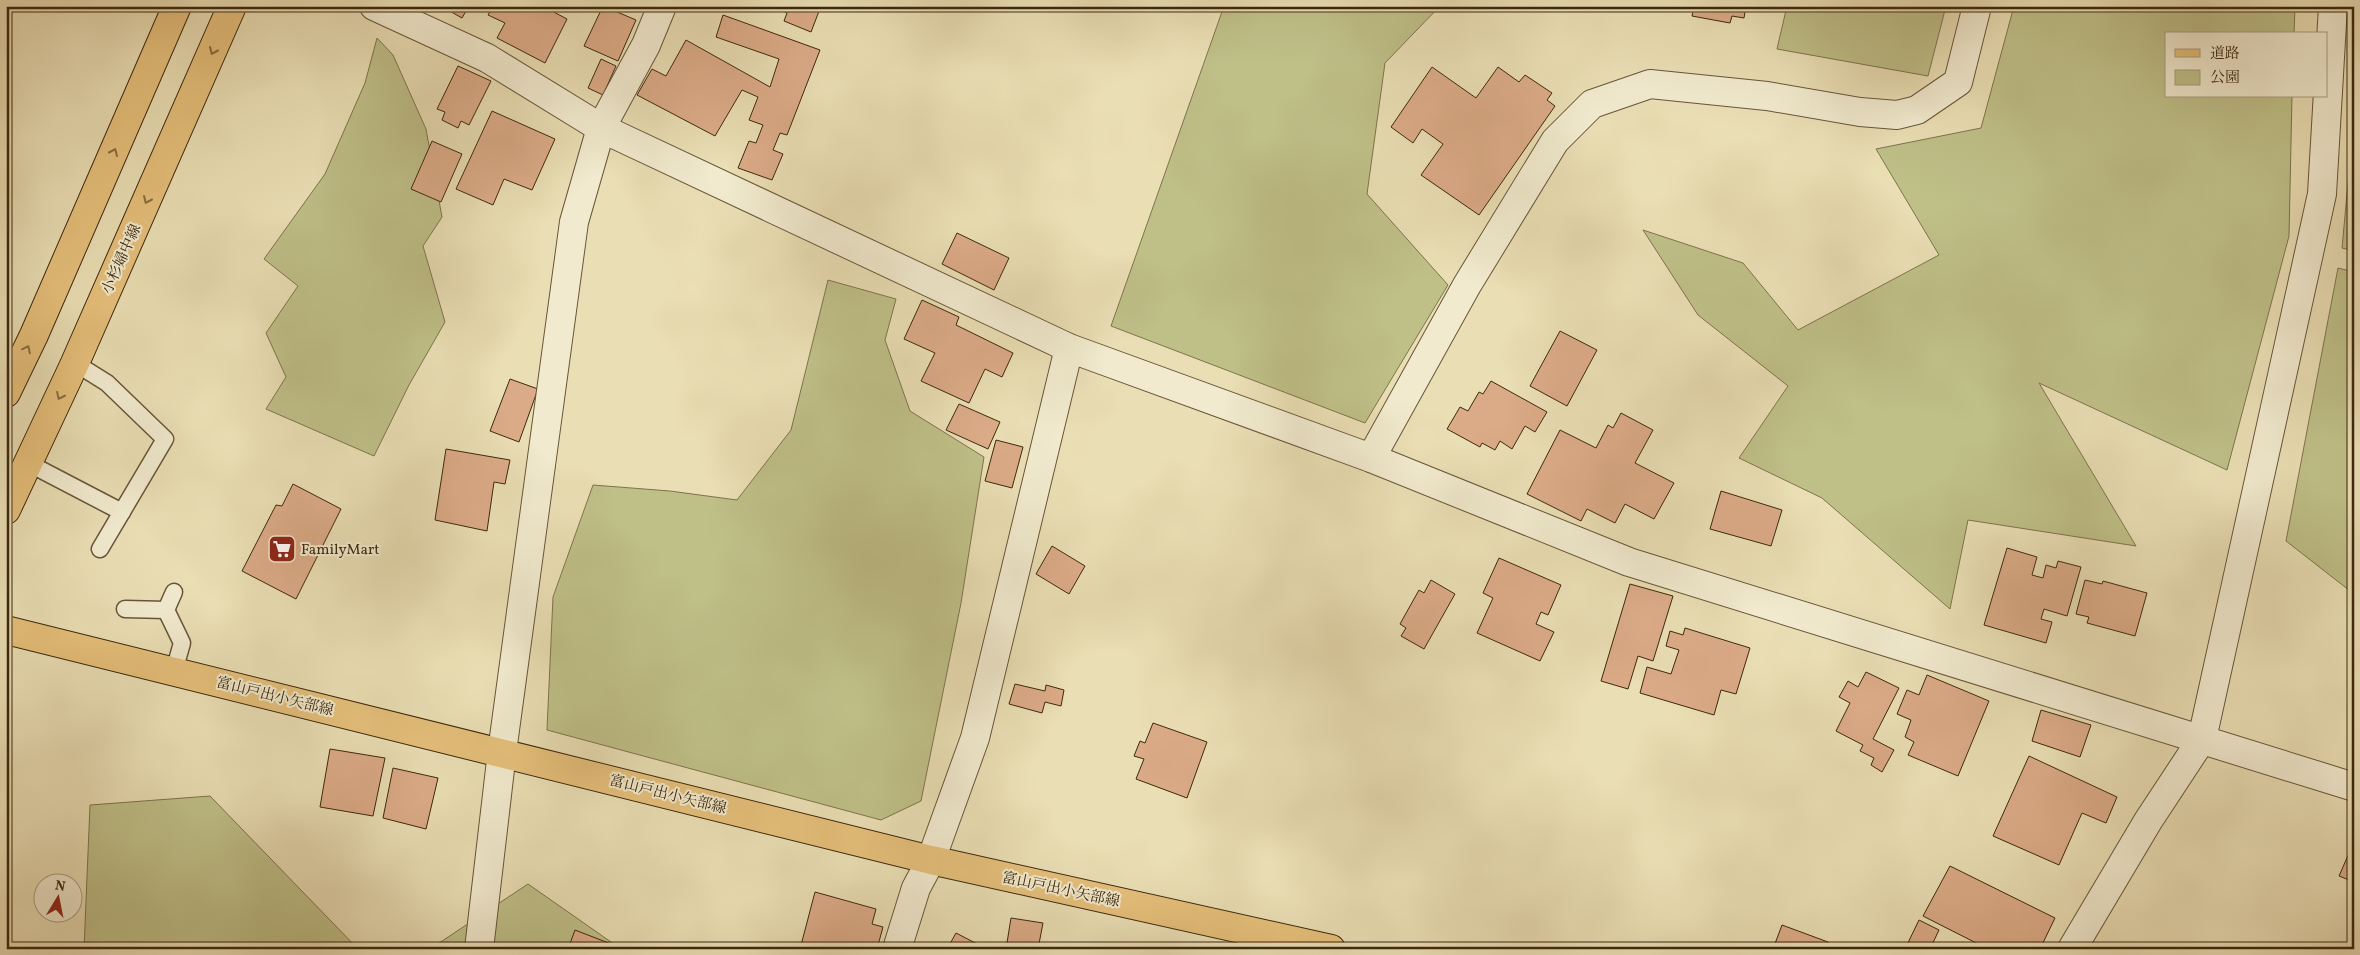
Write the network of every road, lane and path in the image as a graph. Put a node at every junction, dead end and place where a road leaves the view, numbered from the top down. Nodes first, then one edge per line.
1 (177, 6) edge
2 (232, 6) edge
3 (374, 6) edge
4 (662, 6) edge
5 (1977, 6) edge
6 (2333, 6) edge
7 (2328, 91) edge
8 (2328, 98) edge
9 (601, 128) junction
10 (1068, 348) junction
11 (75, 363) junction
12 (6, 393) edge
13 (1371, 458) junction
14 (28, 463) junction
15 (6, 510) edge
16 (122, 512) junction
17 (100, 549) dead end
18 (174, 592) dead end
19 (125, 609) dead end
20 (166, 610) junction
21 (6, 630) edge
22 (174, 671) junction
23 (2202, 739) junction
24 (502, 752) junction
25 (2354, 787) edge
26 (930, 860) junction
27 (479, 949) edge
28 (897, 949) edge
29 (1331, 949) edge
30 (2072, 949) edge

12 -> 1 main road
2 -> 11 main road, 小杉婦中線
3 - 9 street
4 - 9 street
5 - 13 street
6 - 7 street
8 - 23 street
9 - 10 street
9 - 24 street
10 - 13 street
10 - 26 street
11 -> 14 main road, 小杉婦中線
11 - 16 lane
13 - 23 street
14 - 15 main road, 小杉婦中線
14 - 16 lane
16 - 17 lane
18 - 20 lane
19 - 20 lane
20 - 22 lane
21 - 22 main road, 富山戸出小矢部線
22 - 24 main road, 富山戸出小矢部線
23 - 25 street
23 - 30 street
24 - 26 main road, 富山戸出小矢部線
24 - 27 street
26 - 28 street
26 - 29 main road, 富山戸出小矢部線

